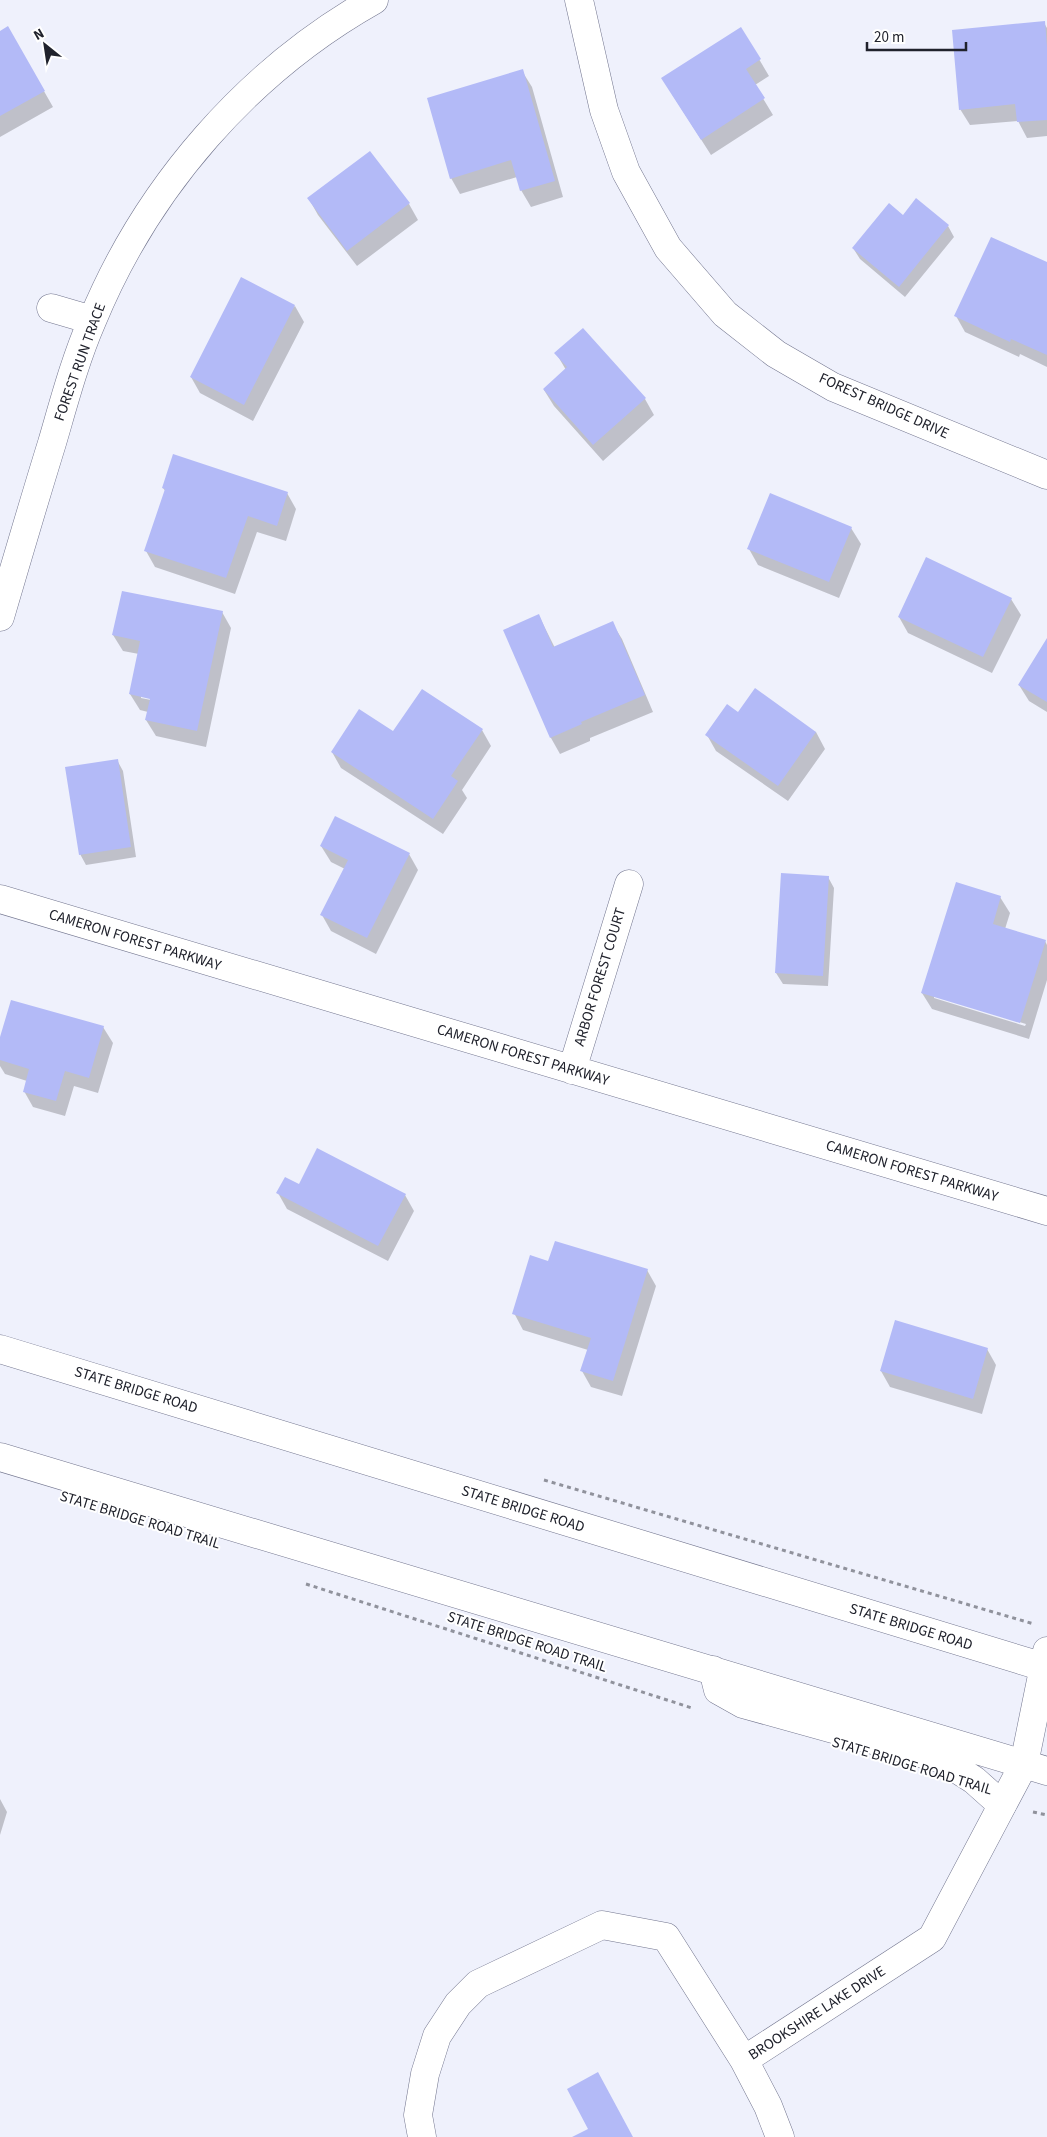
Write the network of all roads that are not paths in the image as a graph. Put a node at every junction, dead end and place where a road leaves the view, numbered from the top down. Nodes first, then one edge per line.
1 (374, 0) edge
2 (579, 0) edge
3 (50, 308) dead end
4 (92, 320) junction
5 (1047, 475) edge
6 (0, 617) edge
7 (629, 884) dead end
8 (0, 899) edge
9 (572, 1070) junction
10 (1047, 1211) edge
11 (0, 1349) edge
12 (0, 1457) edge
13 (1045, 1662) edge
14 (713, 1670) junction
15 (1035, 1768) edge
16 (1002, 1805) junction
17 (744, 2060) junction
18 (422, 2137) edge
19 (780, 2137) edge

1 - 4 main road, FOREST RUN TRACE
2 - 5 main road, FOREST BRIDGE DRIVE
3 - 4 main road
4 - 6 main road, FOREST RUN TRACE
7 - 9 main road, ARBOR FOREST COURT
8 - 9 main road, CAMERON FOREST PARKWAY
9 - 10 main road, CAMERON FOREST PARKWAY
11 - 13 main road, STATE BRIDGE ROAD
12 - 14 main road
13 - 15 main road, BROOKSHIRE LAKE DRIVE
14 - 15 main road
14 - 16 main road
15 - 16 main road, BROOKSHIRE LAKE DRIVE
16 - 17 main road, BROOKSHIRE LAKE DRIVE
17 - 18 main road, BROOKSHIRE LAKE DRIVE
17 - 19 main road

